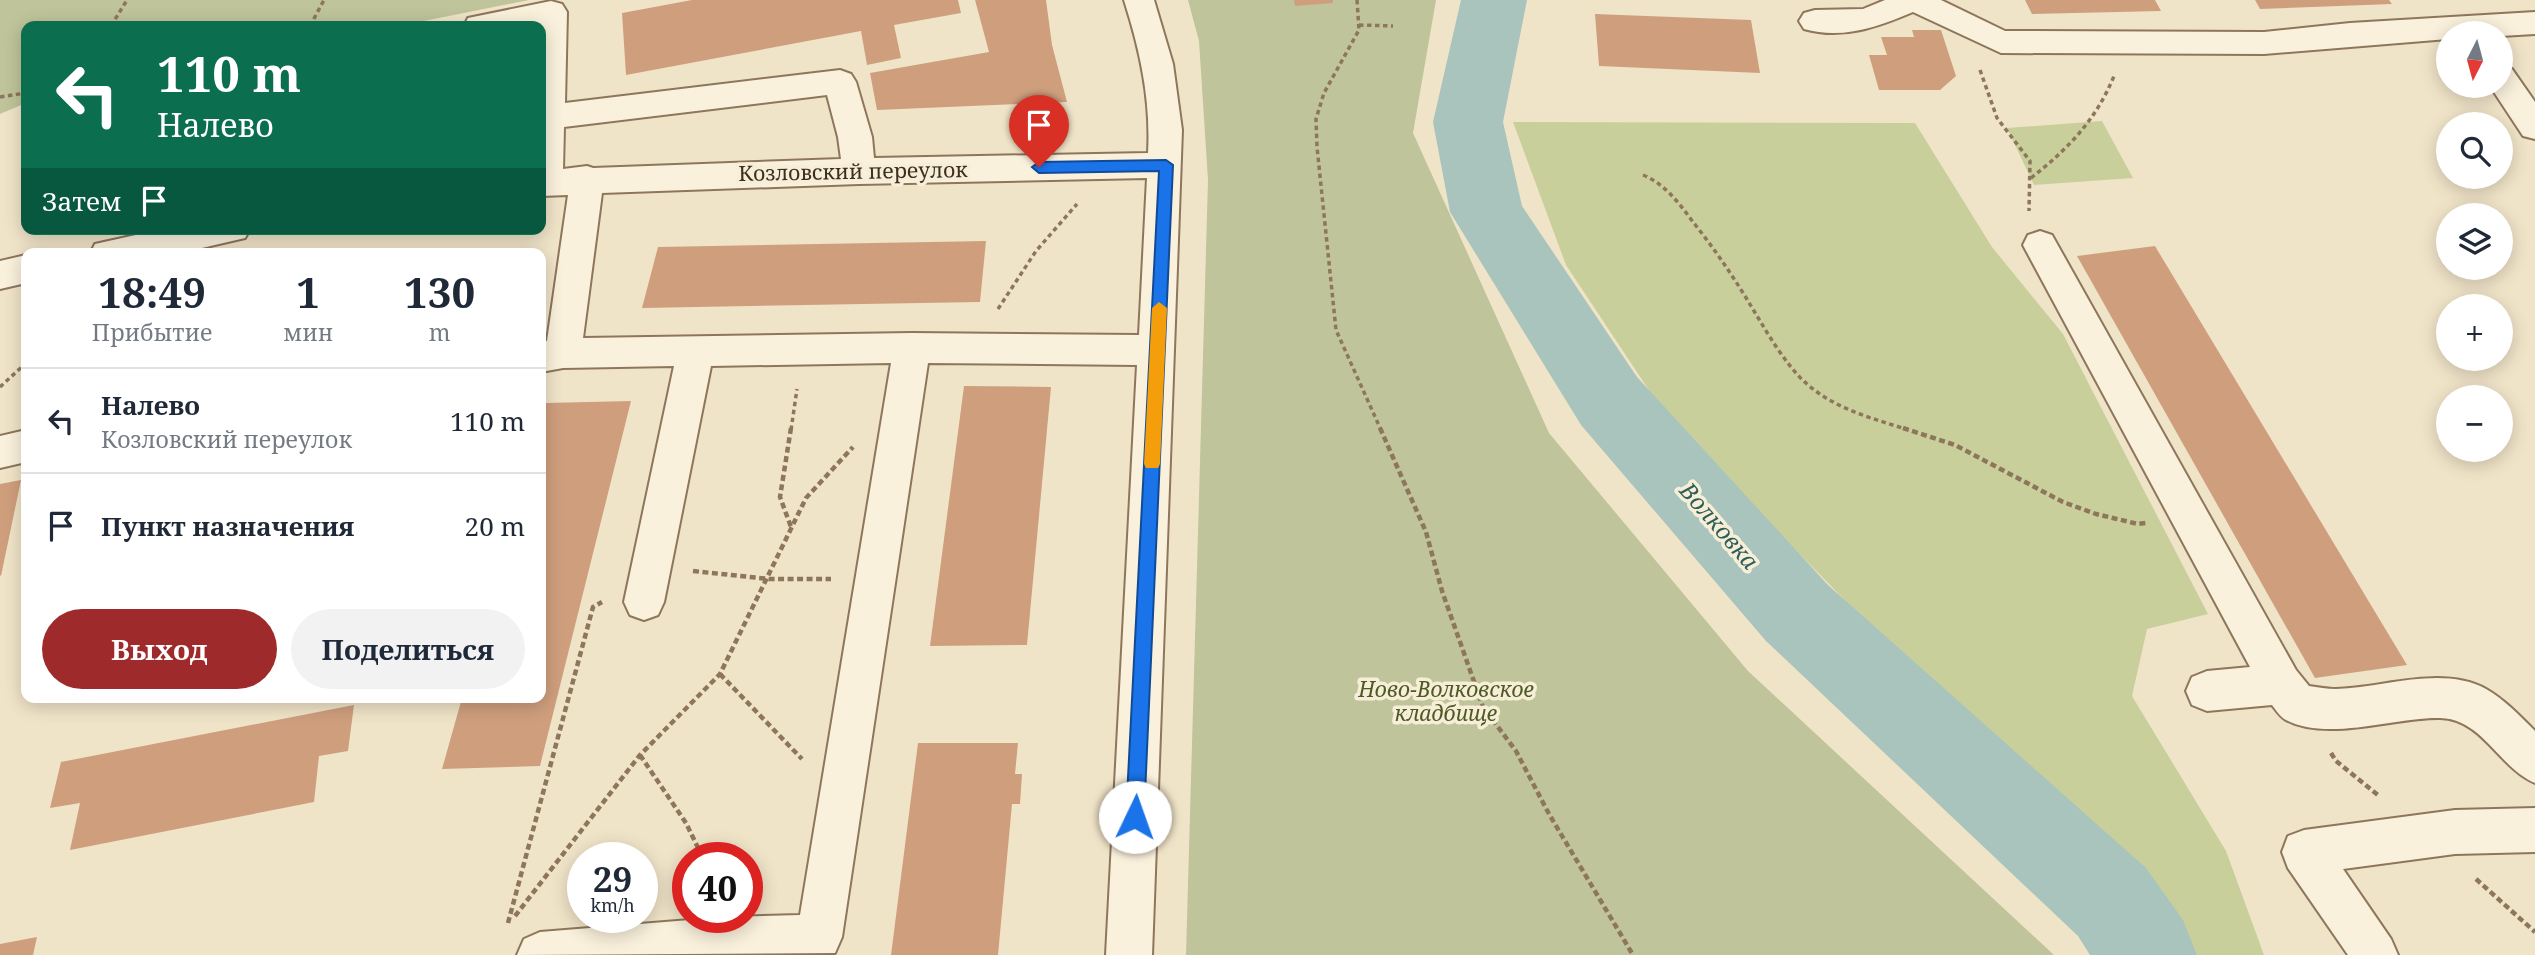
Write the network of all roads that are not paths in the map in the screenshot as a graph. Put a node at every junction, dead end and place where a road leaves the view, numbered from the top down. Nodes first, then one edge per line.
1 (1139, 0) edge
2 (1914, 0) edge
3 (505, 21) edge
4 (1815, 21) dead end
5 (2535, 23) edge
6 (2513, 25) edge
7 (2436, 32) edge
8 (2513, 95) edge
9 (548, 117) junction
10 (2535, 127) edge
11 (546, 143) edge
12 (1166, 165) junction
13 (859, 171) junction
14 (587, 179) junction
15 (546, 182) edge
16 (203, 235) edge
17 (2040, 245) road end
18 (137, 248) edge
19 (21, 271) edge
20 (0, 275) edge
21 (912, 348) junction
22 (1157, 349) junction
23 (696, 351) junction
24 (552, 355) edge
25 (21, 447) edge
26 (0, 452) edge
27 (647, 586) road end
28 (2207, 691) dead end
29 (2289, 694) junction
30 (2535, 762) edge
31 (2535, 830) edge
32 (523, 945) edge
33 (793, 946) edge
34 (1129, 955) edge
35 (2375, 955) edge

1 - 12 street
2 - 4 street
2 - 7 street
3 - 9 street
5 - 6 street
8 - 10 street
9 - 11 street
9 - 13 street
12 - 13 street, Козловский переулок
12 - 22 street
13 - 14 street, Козловский переулок
14 - 15 street, Козловский переулок
14 - 24 street
16 - 18 street
17 - 29 street
19 - 20 street
21 - 22 street
21 - 23 street
21 - 33 street
22 - 34 street
23 - 24 street
23 - 27 street
25 - 26 street
28 - 29 street
29 - 30 street
31 - 35 street
32 - 33 street

